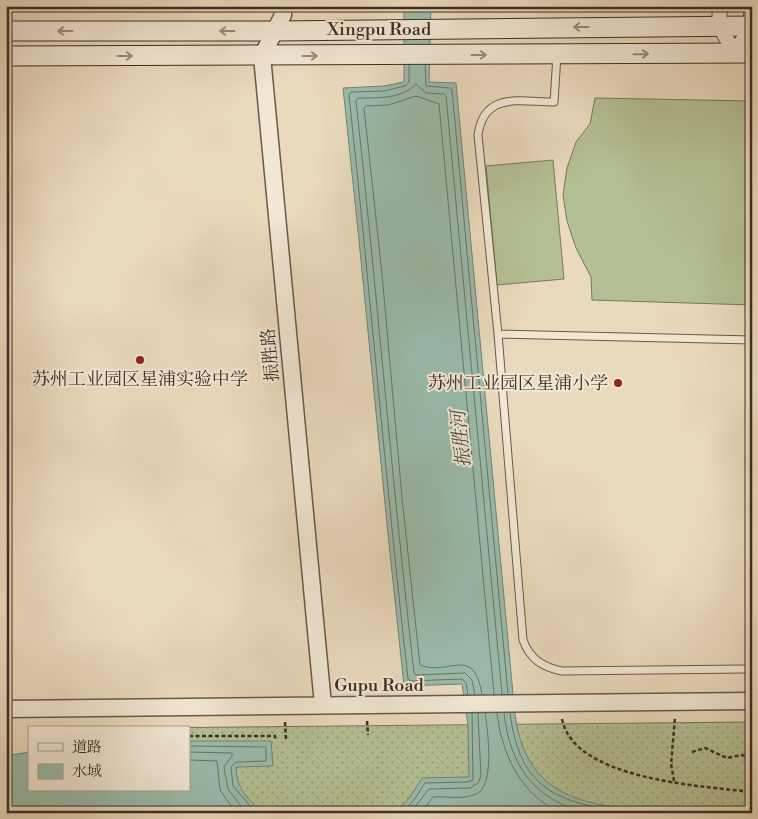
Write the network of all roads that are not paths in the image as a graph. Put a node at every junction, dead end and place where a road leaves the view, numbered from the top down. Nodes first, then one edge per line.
1 (283, 6) edge
2 (720, 6) edge
3 (751, 6) edge
4 (719, 26) junction
5 (751, 26) edge
6 (6, 31) edge
7 (276, 31) junction
8 (743, 53) edge
9 (557, 55) junction
10 (6, 56) edge
11 (262, 56) junction
12 (498, 334) junction
13 (752, 340) edge
14 (744, 669) dead end
15 (752, 701) edge
16 (323, 706) junction
17 (6, 709) edge

1 - 7 street
2 - 4 street
3 - 5 street
4 - 5 main road, Xingpu Road
4 -> 7 main road, Xingpu Road
4 - 8 street
5 - 8 street
7 -> 6 main road, Xingpu Road
7 - 11 street
9 -> 8 main road, Xingpu Road
11 -> 9 main road, Xingpu Road
9 - 12 lane
10 -> 11 main road, Xingpu Road
11 - 16 street, 振胜路
12 - 13 lane
12 - 14 lane
15 - 16 street, Gupu Road
16 - 17 street, Gupu Road

